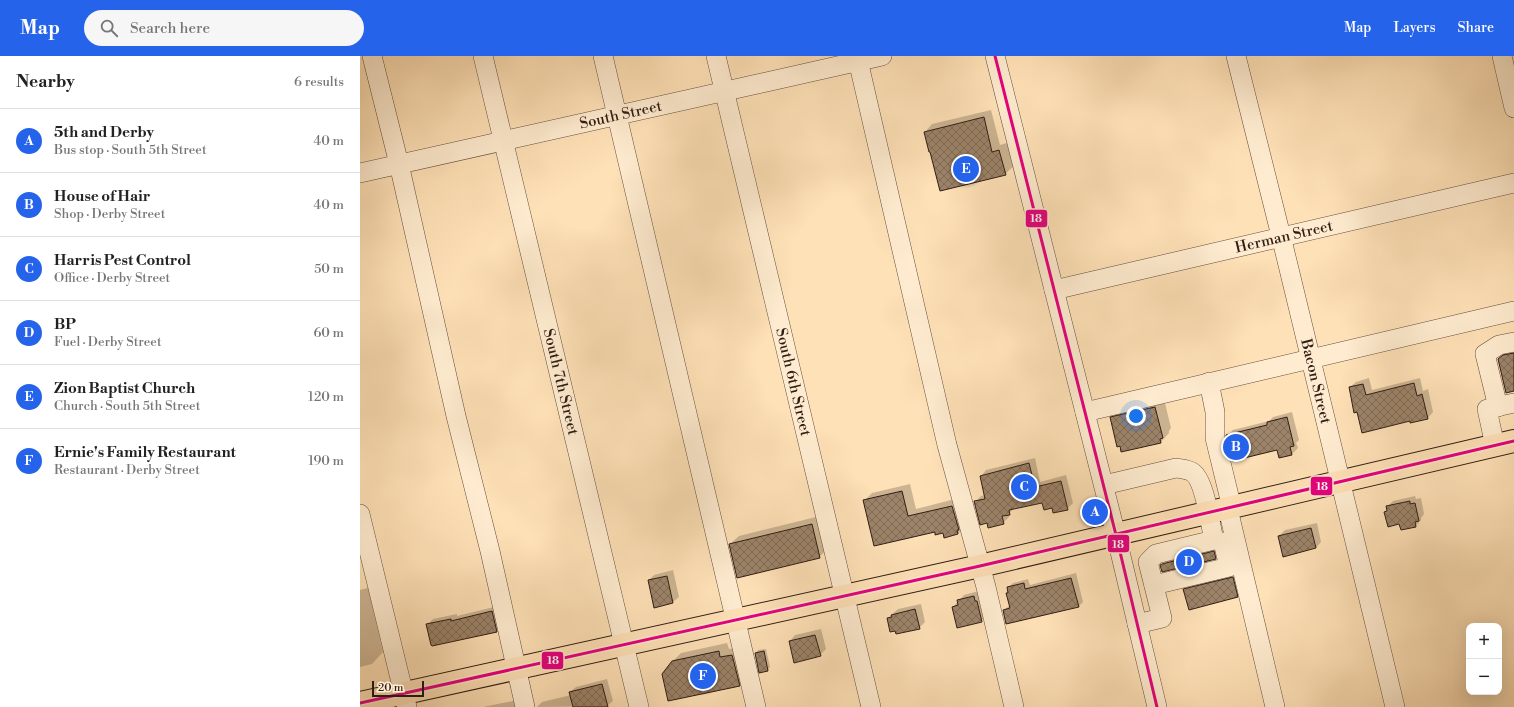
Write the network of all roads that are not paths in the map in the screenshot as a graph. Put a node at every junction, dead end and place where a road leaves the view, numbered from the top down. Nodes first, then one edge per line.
1 (372, 56) edge
2 (483, 56) edge
3 (603, 56) edge
4 (716, 56) edge
5 (882, 56) edge
6 (995, 56) edge
7 (1236, 56) edge
8 (1502, 56) edge
9 (858, 59) edge
10 (724, 91) junction
11 (1514, 108) edge
12 (618, 115) junction
13 (503, 140) junction
14 (399, 164) junction
15 (360, 173) edge
16 (1514, 183) edge
17 (1281, 236) junction
18 (1054, 290) junction
19 (1514, 311) edge
20 (1514, 342) edge
21 (1311, 358) junction
22 (1209, 382) junction
23 (1506, 405) edge
24 (1085, 412) junction
25 (1505, 443) edge
26 (1341, 482) junction
27 (1104, 485) junction
28 (1223, 510) junction
29 (360, 514) edge
30 (1161, 524) junction
31 (1116, 535) junction
32 (1214, 540) junction
33 (1168, 551) junction
34 (980, 566) junction
35 (1153, 582) junction
36 (1128, 585) junction
37 (844, 596) junction
38 (736, 620) junction
39 (1137, 624) junction
40 (624, 645) junction
41 (516, 668) junction
42 (405, 700) edge
43 (360, 702) edge
44 (525, 707) edge
45 (639, 707) edge
46 (756, 707) edge
47 (871, 707) edge
48 (1014, 707) edge
49 (1156, 707) edge
50 (1275, 707) edge
51 (1395, 707) edge

1 - 14 street
2 - 13 street, South 7th Street
3 - 12 street
4 - 10 street, South 6th Street
5 - 9 street, South Street
6 - 18 street
7 - 17 street, Bacon Street
8 - 11 street
9 - 10 street, South Street
9 - 34 street
10 - 12 street, South Street
10 - 37 street, South 6th Street
12 - 13 street, South Street
12 - 38 street
13 - 14 street, South Street
13 - 40 street, South 7th Street
14 - 15 street, South Street
14 - 41 street
16 - 17 street, Herman Street
17 - 18 street, Herman Street
17 - 21 street, Bacon Street
18 - 24 street
19 - 21 street
20 - 23 street
21 - 22 street
21 - 26 street, Bacon Street
22 - 24 street
22 - 28 street
23 - 25 street
24 - 27 street
25 - 26 main road
26 - 28 main road
26 - 51 street, Bacon Street
27 - 28 street
27 - 31 street
28 - 30 main road
28 - 32 street
28 - 50 street
29 - 42 street
30 - 31 main road
30 - 33 street
31 - 34 main road
31 - 36 street
32 - 33 street
32 - 35 street
33 - 35 street
34 - 37 main road
34 - 48 street
35 - 36 street
35 - 39 street
36 - 39 street
37 - 38 main road
37 - 47 street, South 6th Street
38 - 40 main road
38 - 46 street
39 - 49 street
40 - 41 main road
40 - 45 street, South 7th Street
41 - 42 main road
41 - 44 street
42 - 43 main road

